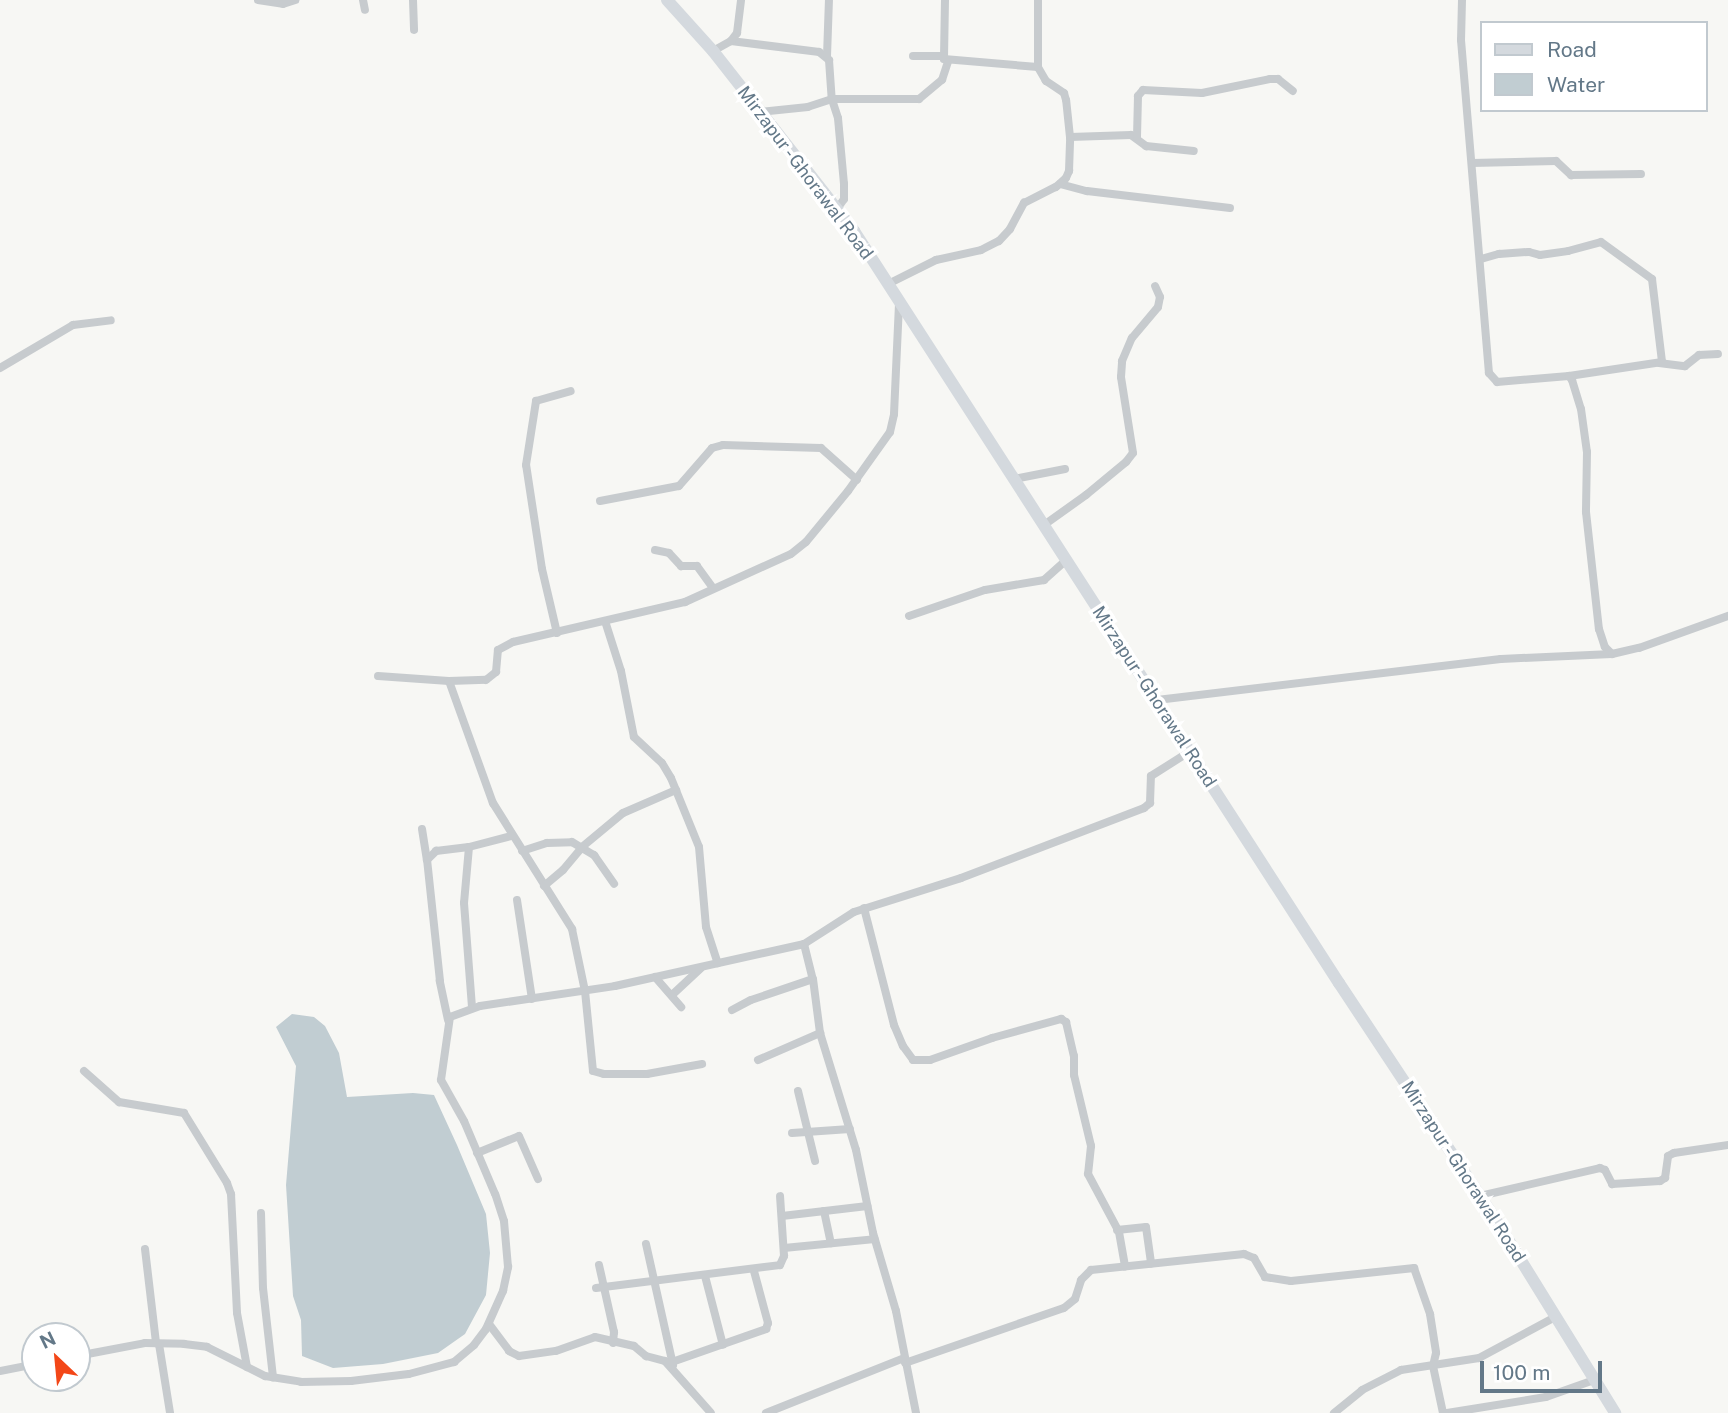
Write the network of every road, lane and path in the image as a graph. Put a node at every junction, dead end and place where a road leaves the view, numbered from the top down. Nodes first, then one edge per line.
1 (258, 0) edge
2 (295, 0) edge
3 (363, 0) edge
4 (413, 0) edge
5 (667, 0) edge
6 (741, 0) edge
7 (829, 0) edge
8 (945, 0) edge
9 (1038, 0) edge
10 (1462, 0) edge
11 (365, 10) dead end
12 (414, 30) dead end
13 (731, 41) junction
14 (713, 51) junction
15 (827, 56) junction
16 (913, 56) dead end
17 (946, 59) junction
18 (1038, 67) junction
19 (1293, 91) dead end
20 (832, 99) junction
21 (759, 112) junction
22 (1070, 136) junction
23 (1137, 137) junction
24 (1194, 150) dead end
25 (1472, 163) junction
26 (1641, 174) dead end
27 (1060, 184) junction
28 (1230, 208) dead end
29 (837, 209) junction
30 (1481, 259) junction
31 (888, 284) junction
32 (1155, 286) dead end
33 (899, 304) junction
34 (111, 320) dead end
35 (1718, 354) dead end
36 (1656, 362) junction
37 (0, 368) edge
38 (1569, 376) junction
39 (571, 391) dead end
40 (1065, 469) dead end
41 (1014, 479) junction
42 (857, 480) junction
43 (600, 500) dead end
44 (1044, 525) junction
45 (655, 550) dead end
46 (1066, 560) junction
47 (713, 588) junction
48 (909, 615) dead end
49 (1728, 616) edge
50 (606, 621) junction
51 (557, 633) junction
52 (1612, 654) junction
53 (378, 676) dead end
54 (449, 681) junction
55 (1157, 700) junction
56 (1189, 752) junction
57 (676, 790) junction
58 (422, 829) dead end
59 (511, 836) junction
60 (469, 847) junction
61 (582, 847) junction
62 (522, 851) junction
63 (427, 860) junction
64 (614, 884) dead end
65 (544, 886) junction
66 (517, 900) dead end
67 (864, 908) junction
68 (804, 944) junction
69 (719, 963) junction
70 (702, 967) junction
71 (655, 977) junction
72 (813, 979) junction
73 (585, 991) junction
74 (672, 995) junction
75 (532, 999) junction
76 (681, 1007) dead end
77 (472, 1008) junction
78 (732, 1010) dead end
79 (448, 1020) junction
80 (820, 1032) junction
81 (758, 1060) dead end
82 (702, 1064) dead end
83 (84, 1071) dead end
84 (798, 1091) dead end
85 (850, 1129) junction
86 (810, 1131) junction
87 (792, 1133) dead end
88 (1728, 1145) edge
89 (477, 1153) junction
90 (815, 1161) dead end
91 (538, 1179) dead end
92 (780, 1196) dead end
93 (1480, 1196) junction
94 (867, 1206) junction
95 (824, 1211) junction
96 (261, 1213) dead end
97 (782, 1216) junction
98 (1117, 1230) junction
99 (875, 1239) junction
100 (831, 1243) junction
101 (646, 1244) dead end
102 (783, 1248) junction
103 (145, 1249) dead end
104 (1151, 1264) junction
105 (599, 1265) dead end
106 (1125, 1266) junction
107 (754, 1271) junction
108 (705, 1276) junction
109 (655, 1282) junction
110 (600, 1287) junction
111 (1555, 1317) junction
112 (489, 1324) junction
113 (157, 1343) junction
114 (612, 1343) junction
115 (723, 1345) junction
116 (91, 1354) edge
117 (904, 1361) junction
118 (673, 1365) junction
119 (1433, 1366) junction
120 (21, 1367) edge
121 (247, 1367) junction
122 (0, 1371) edge
123 (273, 1377) junction
124 (1594, 1380) junction
125 (170, 1413) edge
126 (711, 1413) edge
127 (766, 1413) edge
128 (916, 1413) edge
129 (1334, 1413) edge
130 (1445, 1413) edge
131 (1615, 1413) edge

1 - 2 street
3 - 11 street
4 - 12 street
5 - 14 main road, Mirzapur - Ghorawal Road
6 - 13 street
7 - 15 street
8 - 17 street
9 - 18 street
10 - 25 street
13 - 14 street
13 - 15 street
14 - 21 main road, Mirzapur - Ghorawal Road
15 - 20 street
16 - 17 street
17 - 18 street
17 - 20 street
18 - 22 street
19 - 23 street
20 - 21 street
20 - 29 street
21 - 29 main road, Mirzapur - Ghorawal Road
22 - 23 street
22 - 27 street
23 - 24 street
25 - 26 street
25 - 30 street
27 - 28 street
27 - 31 street
29 - 31 main road, Mirzapur - Ghorawal Road
30 - 36 street
30 - 38 street
31 - 33 main road, Mirzapur - Ghorawal Road
32 - 44 street
33 - 41 main road, Mirzapur - Ghorawal Road
33 - 42 street
34 - 37 street
35 - 36 street
36 - 38 street
38 - 52 street
39 - 51 street
40 - 41 street
41 - 44 main road, Mirzapur - Ghorawal Road
42 - 43 street
42 - 47 street
44 - 46 main road, Mirzapur - Ghorawal Road
45 - 47 street
46 - 48 street
46 - 55 main road, Mirzapur - Ghorawal Road
47 - 50 street
49 - 52 street
50 - 51 street
50 - 57 street
51 - 54 street
52 - 55 street
53 - 54 street
54 - 59 street
55 - 56 main road, Mirzapur - Ghorawal Road
56 - 67 street
56 - 93 main road, Mirzapur - Ghorawal Road
57 - 61 street
57 - 69 street
58 - 63 street
59 - 60 street
59 - 62 street
60 - 63 street
60 - 77 street
61 - 62 street
61 - 64 street
61 - 65 street
62 - 65 street
63 - 79 street
65 - 73 street
66 - 75 street
67 - 68 street
67 - 98 street
68 - 69 street
68 - 72 street
69 - 70 street
70 - 71 street
70 - 74 street
71 - 73 street
71 - 74 street
72 - 78 street
72 - 80 street
73 - 75 street
73 - 82 street
74 - 76 street
75 - 77 street
77 - 79 street
79 - 89 street
80 - 81 street
80 - 85 street
83 - 121 street
84 - 86 street
85 - 86 street
85 - 94 street
86 - 87 street
86 - 90 street
88 - 93 street
89 - 91 street
89 - 112 street
92 - 97 street
93 - 111 main road, Mirzapur - Ghorawal Road
94 - 95 street
94 - 99 street
95 - 97 street
95 - 100 street
96 - 123 street
97 - 102 street
98 - 104 street
98 - 106 street
99 - 100 street
99 - 117 street
100 - 102 street
101 - 109 street
102 - 107 street
103 - 113 street
104 - 106 street
104 - 119 street
105 - 110 street
106 - 117 street
107 - 108 street
107 - 115 street
108 - 109 street
108 - 115 street
109 - 110 street
109 - 118 street
110 - 114 street
111 - 119 street
111 - 124 main road, Mirzapur - Ghorawal Road
112 - 114 street
112 - 123 street
113 - 116 street
113 - 121 street
113 - 125 street
114 - 118 street
115 - 118 street
117 - 127 street
117 - 128 street
118 - 126 street
119 - 129 street
119 - 130 street
120 - 122 street
121 - 123 street
124 - 130 street
124 - 131 main road, Mirzapur - Ghorawal Road

